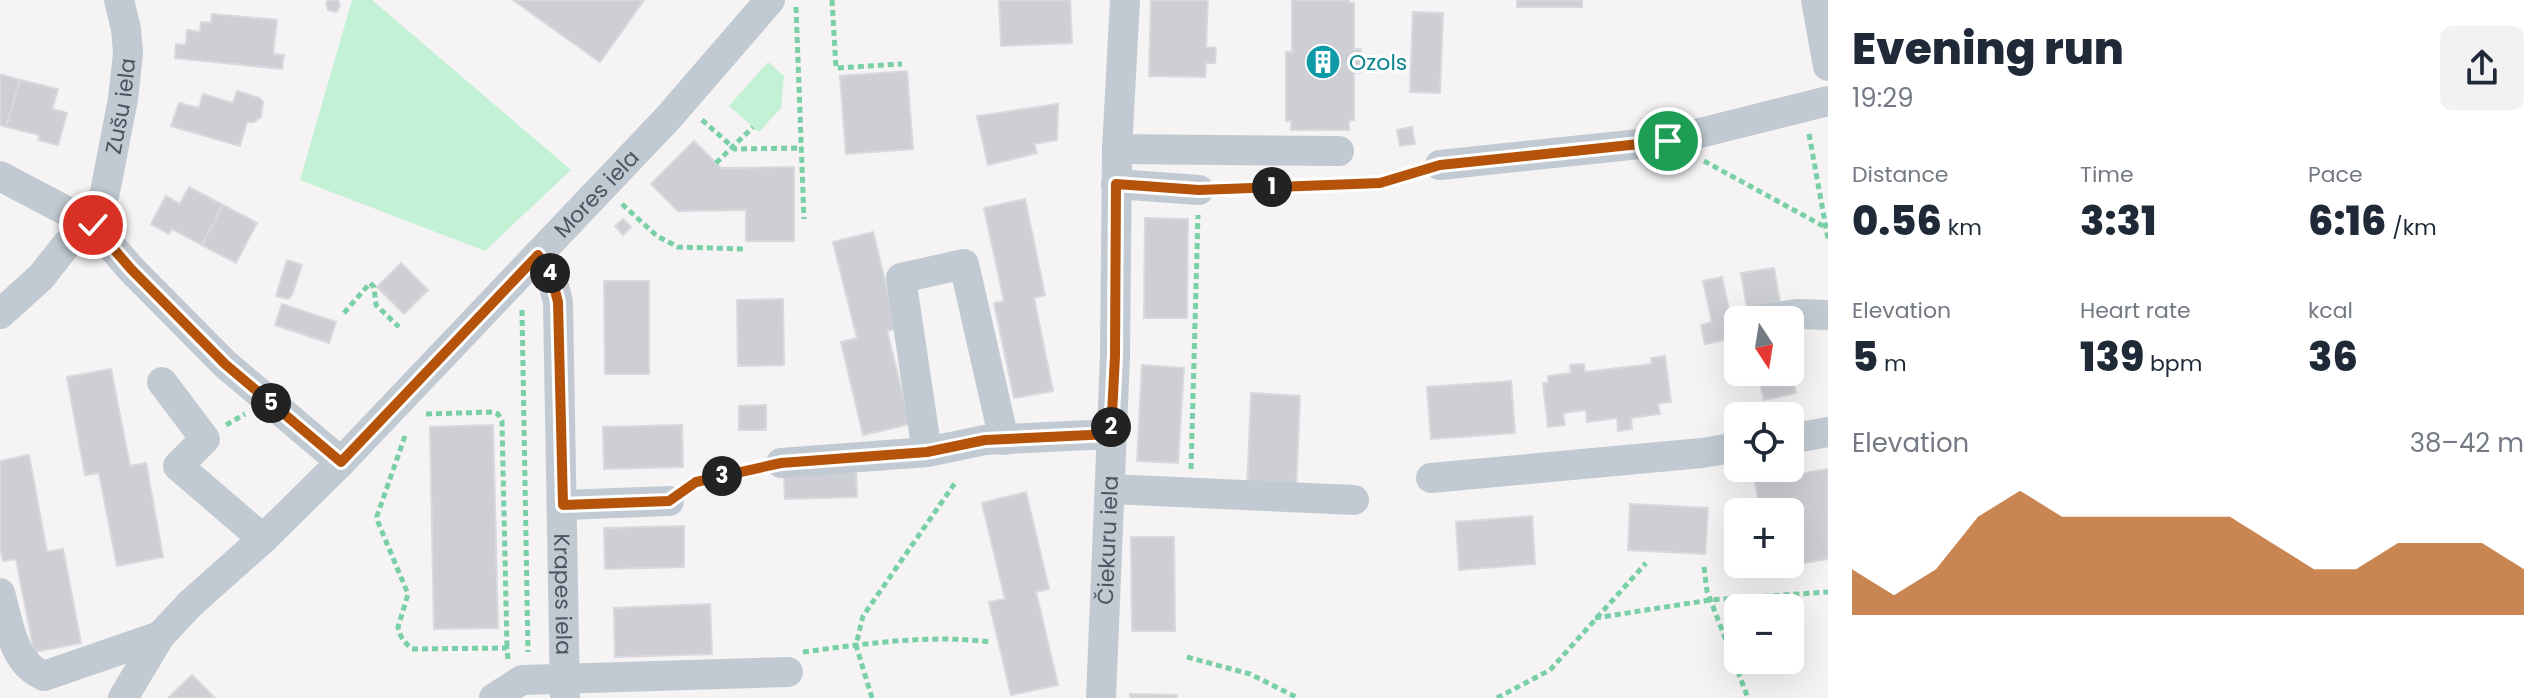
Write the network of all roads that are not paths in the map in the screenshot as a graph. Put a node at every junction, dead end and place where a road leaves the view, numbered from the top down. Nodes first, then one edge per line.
1 (119, 0) edge
2 (770, 0) edge
3 (1125, 0) edge
4 (1816, 0) edge
5 (1828, 66) edge
6 (1828, 101) edge
7 (1117, 149) junction
8 (1339, 151) dead end
9 (1440, 165) road end
10 (0, 176) edge
11 (1116, 184) junction
12 (1199, 190) road end
13 (93, 225) junction
14 (532, 262) junction
15 (0, 314) edge
16 (1804, 314) edge
17 (1828, 315) edge
18 (162, 382) dead end
19 (1828, 432) edge
20 (1111, 434) junction
21 (1804, 436) edge
22 (1004, 440) junction
23 (1724, 449) edge
24 (927, 452) junction
25 (341, 462) junction
26 (781, 463) road end
27 (1431, 478) dead end
28 (1110, 489) junction
29 (1354, 500) dead end
30 (669, 501) road end
31 (563, 505) junction
32 (263, 539) junction
33 (0, 593) edge
34 (160, 636) junction
35 (788, 672) road end
36 (534, 689) edge
37 (123, 698) edge
38 (1100, 698) edge

1 - 13 street, Zušu iela
2 - 14 street, Mores iela
3 - 7 street, Čiekuru iela
4 - 5 street
6 - 9 street
7 - 8 street
7 - 11 street, Čiekuru iela
10 - 13 street
11 - 12 street
11 - 20 street, Čiekuru iela
13 - 15 street
13 - 25 street
14 - 25 street, Mores iela
14 - 31 street, Krapes iela
16 - 17 street
18 - 32 street
19 - 21 street
20 - 22 street
20 - 28 street, Čiekuru iela
22 - 24 street
22 - 24 street
23 - 27 street
24 - 26 street
25 - 32 street, Mores iela
28 - 29 street
28 - 38 street, Čiekuru iela
30 - 31 street
31 - 36 street, Krapes iela
32 - 34 street, Mores iela
33 - 34 street
34 - 37 street, Mores iela
35 - 36 street

